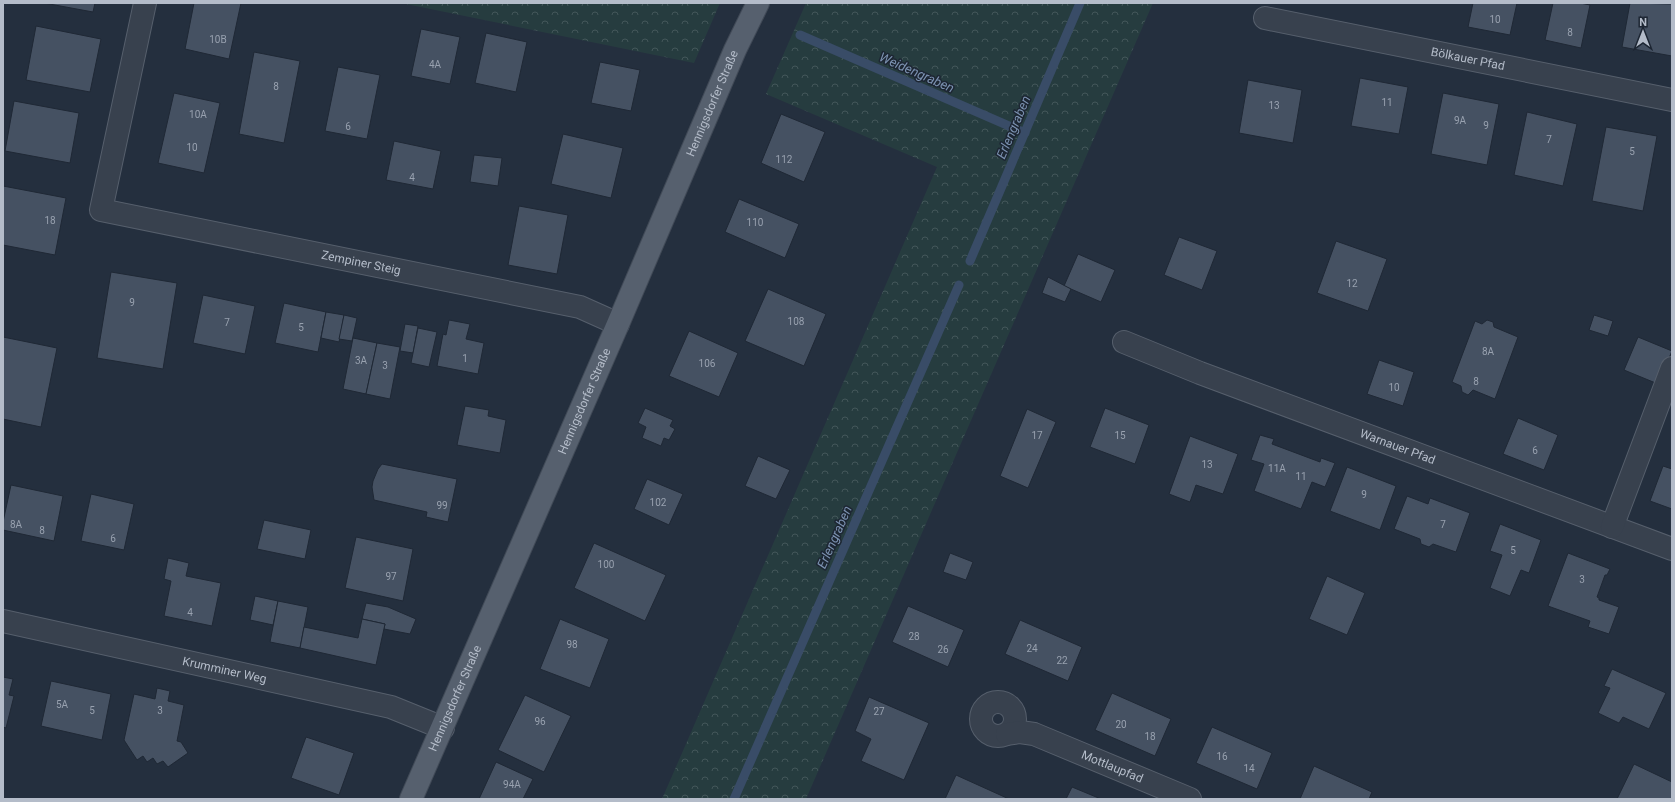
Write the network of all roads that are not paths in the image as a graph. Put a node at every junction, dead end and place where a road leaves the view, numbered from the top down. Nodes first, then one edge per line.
1 (145, 3) edge
2 (758, 3) edge
3 (1265, 18) dead end
4 (1672, 100) edge
5 (618, 324) junction
6 (1124, 342) dead end
7 (1672, 368) edge
8 (1612, 527) junction
9 (1672, 549) edge
10 (3, 621) edge
11 (1011, 726) dead end
12 (443, 728) junction
13 (412, 799) edge
14 (1190, 799) edge

1 - 5 street, Zempiner Steig
2 - 5 main road, Hennigsdorfer Straße
3 - 4 street, Bölkauer Pfad
5 - 12 main road, Hennigsdorfer Straße
6 - 8 street, Warnauer Pfad
7 - 8 street
8 - 9 street, Warnauer Pfad
10 - 12 street, Krumminer Weg
11 - 14 street, Mottlaupfad
12 - 13 main road, Hennigsdorfer Straße

